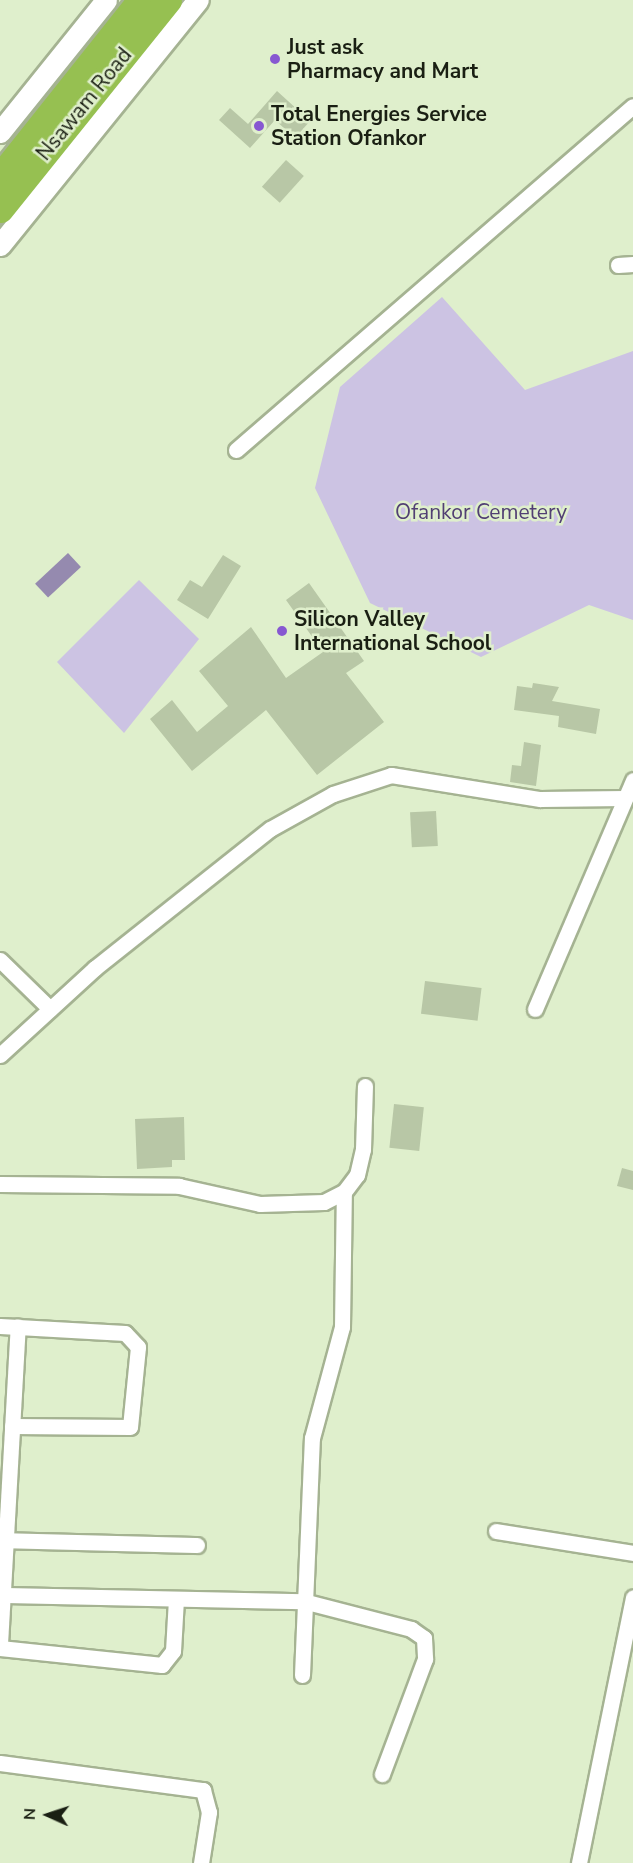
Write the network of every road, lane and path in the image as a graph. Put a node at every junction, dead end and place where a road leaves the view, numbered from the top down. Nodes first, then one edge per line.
1 (106, 0) edge
2 (141, 0) edge
3 (168, 0) edge
4 (198, 0) edge
5 (633, 106) edge
6 (0, 132) edge
7 (0, 177) edge
8 (0, 209) edge
9 (0, 245) edge
10 (236, 450) dead end
11 (633, 780) edge
12 (625, 798) junction
13 (0, 960) edge
14 (50, 1009) junction
15 (535, 1010) dead end
16 (0, 1055) edge
17 (364, 1086) dead end
18 (0, 1184) edge
19 (344, 1192) junction
20 (0, 1326) edge
21 (18, 1327) junction
22 (8, 1375) edge
23 (12, 1426) junction
24 (495, 1531) dead end
25 (3, 1540) edge
26 (197, 1545) dead end
27 (633, 1553) edge
28 (5, 1595) junction
29 (633, 1598) edge
30 (176, 1599) junction
31 (303, 1601) junction
32 (0, 1646) edge
33 (302, 1675) dead end
34 (0, 1763) edge
35 (382, 1773) dead end
36 (201, 1863) edge
37 (579, 1863) edge

1 - 6 main road
2 - 7 highway, Nsawam Road
3 - 8 highway, Nsawam Road
4 - 9 main road
5 - 10 street
11 - 12 street
12 - 14 street
12 - 15 street
13 - 14 street
14 - 16 street
17 - 19 street
18 - 19 street
19 - 31 street
20 - 21 street
21 - 22 street
21 - 23 street
22 - 23 street
23 - 25 street
24 - 27 street
25 - 26 street
25 - 28 street
28 - 30 street
28 - 32 street
29 - 37 street
30 - 31 street
30 - 32 street
31 - 33 street
31 - 35 street
34 - 36 street

